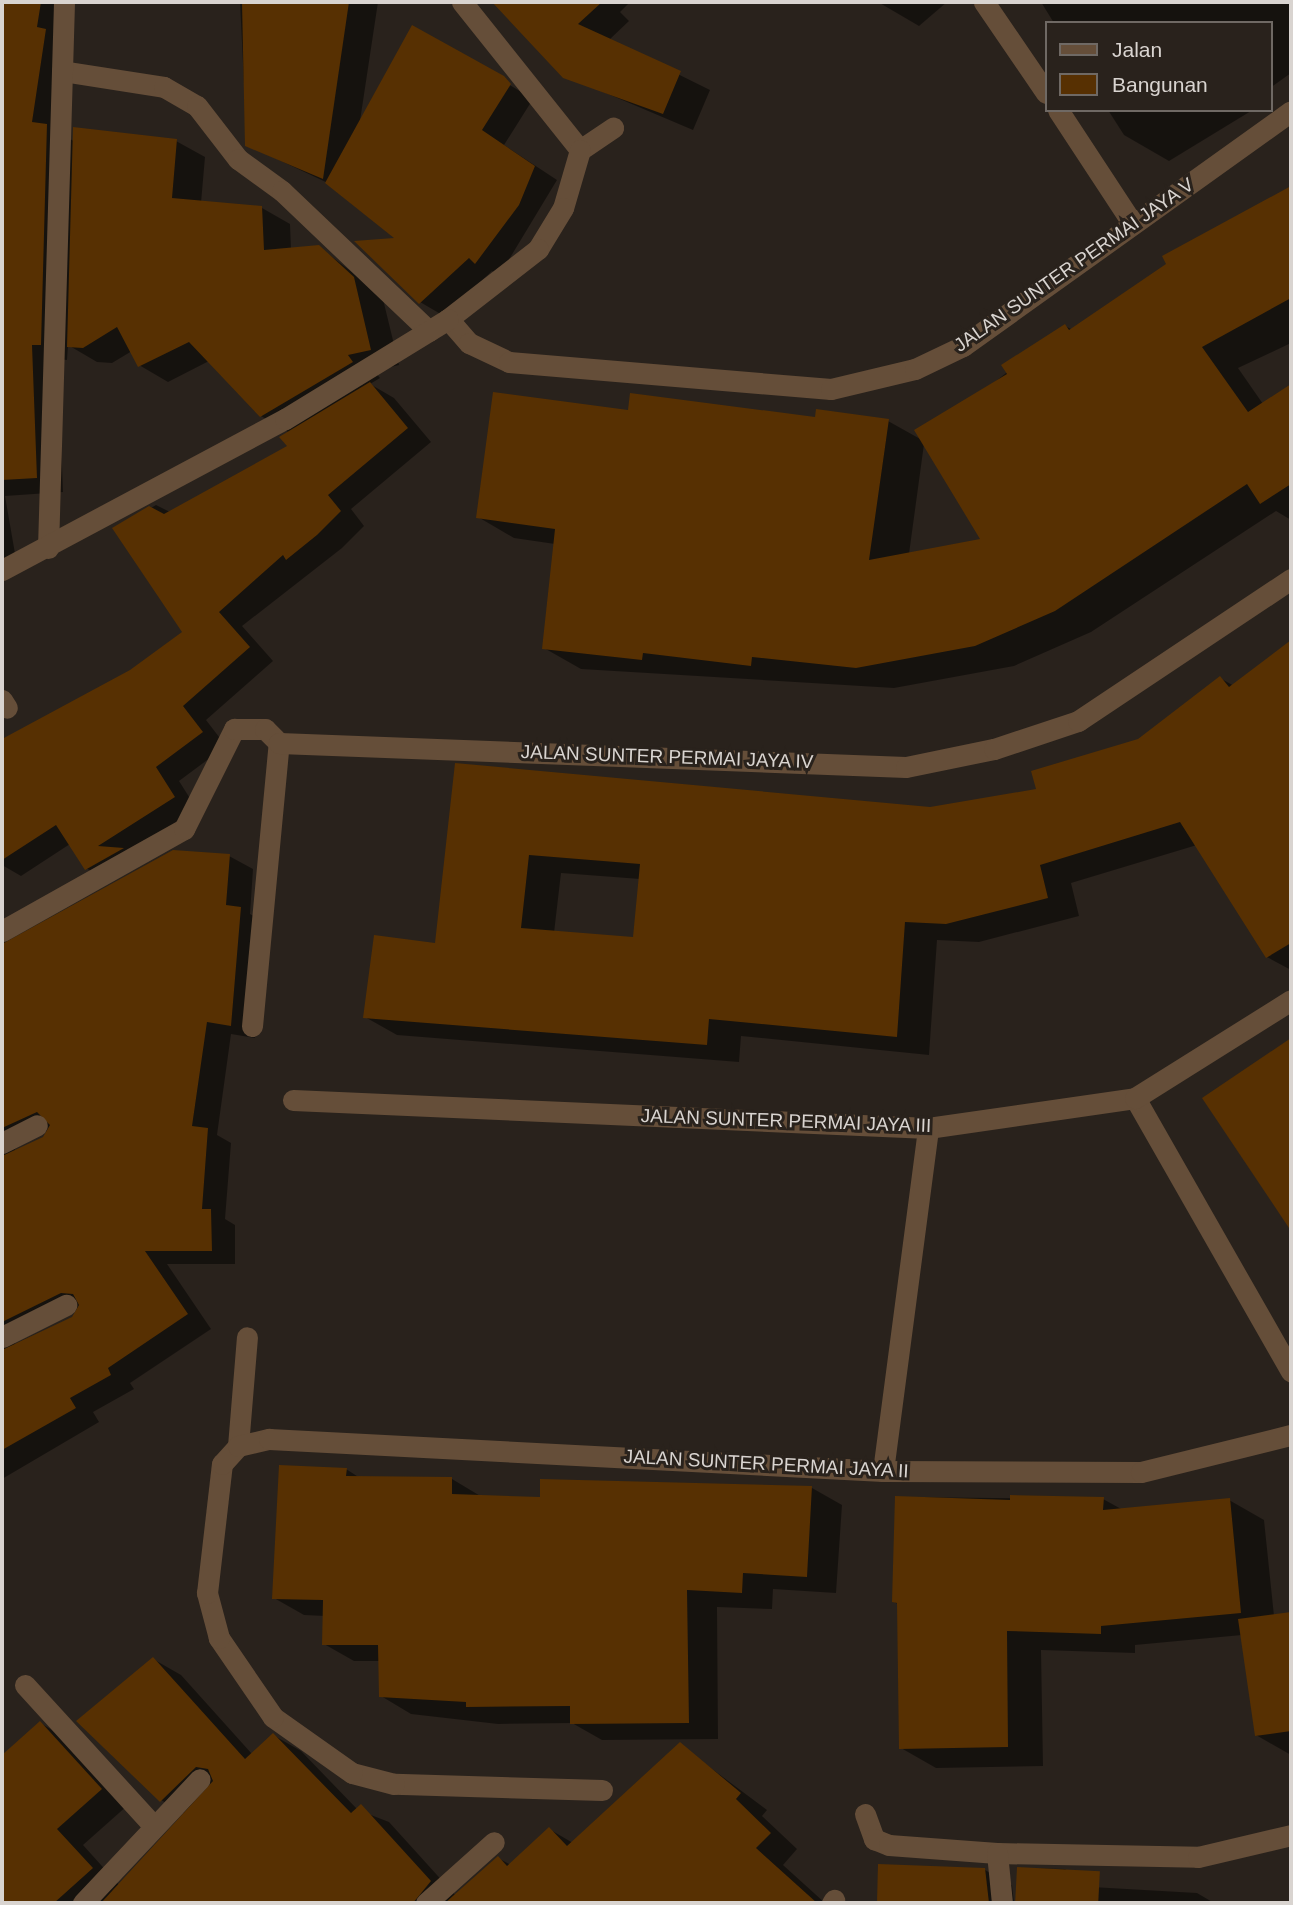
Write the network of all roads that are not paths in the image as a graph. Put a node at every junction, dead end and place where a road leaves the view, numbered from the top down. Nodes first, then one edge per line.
1 (64, 2) edge
2 (462, 2) edge
3 (984, 2) edge
4 (62, 71) junction
5 (1044, 90) edge
6 (1291, 111) edge
7 (1059, 112) edge
8 (613, 128) dead end
9 (580, 150) junction
10 (1133, 224) junction
11 (448, 319) junction
12 (429, 331) junction
13 (48, 548) junction
14 (2, 570) edge
15 (1291, 579) edge
16 (279, 743) junction
17 (2, 931) edge
18 (1291, 1000) edge
19 (252, 1026) dead end
20 (1135, 1098) junction
21 (293, 1100) dead end
22 (37, 1125) dead end
23 (928, 1128) junction
24 (2, 1143) edge
25 (66, 1306) dead end
26 (2, 1337) edge
27 (247, 1337) dead end
28 (1291, 1372) edge
29 (1291, 1435) edge
30 (238, 1446) junction
31 (883, 1471) junction
32 (25, 1685) dead end
33 (200, 1779) dead end
34 (602, 1790) dead end
35 (865, 1814) dead end
36 (153, 1825) junction
37 (1291, 1835) edge
38 (494, 1842) dead end
39 (997, 1853) junction
40 (83, 1903) edge
41 (426, 1903) edge
42 (1002, 1903) edge

1 - 4 street
2 - 9 street
3 - 5 street
4 - 12 street
4 - 13 street
6 - 10 street, JALAN SUNTER PERMAI JAYA V
7 - 10 street
8 - 9 street
9 - 11 street
10 - 11 street, JALAN SUNTER PERMAI JAYA V
11 - 12 street
12 - 13 street
13 - 14 street
15 - 16 street, JALAN SUNTER PERMAI JAYA IV
16 - 17 street
16 - 19 street
18 - 20 street, JALAN SUNTER PERMAI JAYA III
20 - 23 street, JALAN SUNTER PERMAI JAYA III
20 - 28 street
21 - 23 street, JALAN SUNTER PERMAI JAYA III
22 - 24 street
23 - 31 street
25 - 26 street
27 - 30 street
29 - 31 street, JALAN SUNTER PERMAI JAYA II
30 - 31 street, JALAN SUNTER PERMAI JAYA II
30 - 34 street
32 - 36 street
33 - 36 street
35 - 39 street
36 - 40 street
37 - 39 street
38 - 41 street
39 - 42 street

